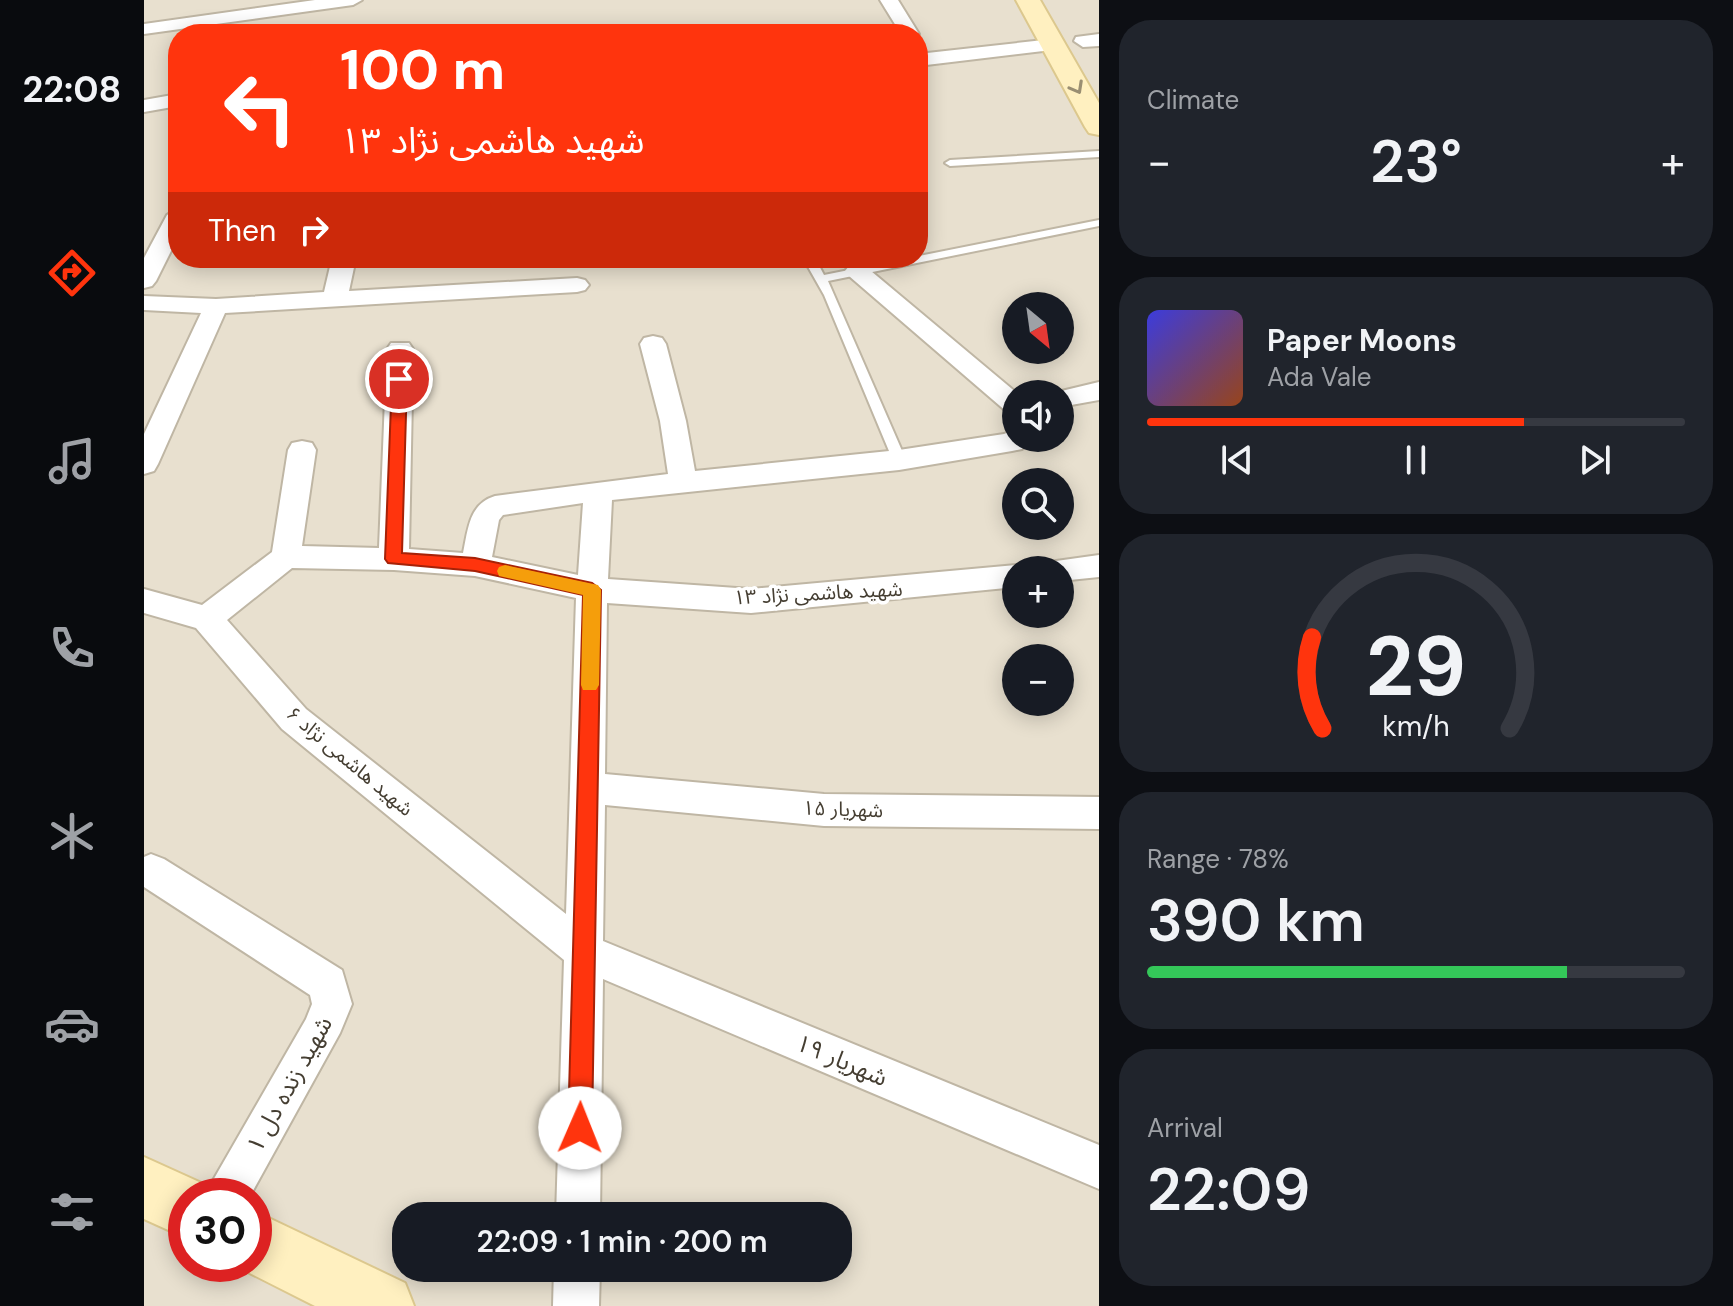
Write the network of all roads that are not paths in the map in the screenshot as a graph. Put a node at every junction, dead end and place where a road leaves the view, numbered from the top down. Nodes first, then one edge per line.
1 (353, 0) edge
2 (889, 0) edge
3 (1028, 0) edge
4 (180, 24) edge
5 (904, 24) edge
6 (168, 26) edge
7 (144, 29) edge
8 (1084, 34) edge
9 (1053, 45) junction
10 (928, 54) edge
11 (1099, 67) edge
12 (168, 102) edge
13 (144, 106) edge
14 (1099, 127) edge
15 (1099, 154) edge
16 (950, 163) dead end
17 (1099, 223) edge
18 (168, 234) edge
19 (928, 257) edge
20 (342, 268) edge
21 (815, 268) edge
22 (872, 268) edge
23 (857, 271) junction
24 (821, 279) junction
25 (144, 281) edge
26 (577, 285) dead end
27 (335, 299) junction
28 (144, 303) edge
29 (216, 306) junction
30 (653, 344) dead end
31 (400, 349) dead end
32 (1099, 391) edge
33 (1002, 394) edge
34 (1074, 395) edge
35 (1002, 444) edge
36 (302, 450) dead end
37 (899, 460) junction
38 (144, 464) edge
39 (683, 482) junction
40 (598, 491) junction
41 (286, 557) junction
42 (394, 559) junction
43 (475, 565) junction
44 (1099, 566) edge
45 (1074, 569) edge
46 (1002, 578) edge
47 (592, 590) junction
48 (144, 601) edge
49 (207, 619) junction
50 (588, 788) junction
51 (1099, 813) edge
52 (151, 871) dead end
53 (584, 952) junction
54 (1099, 1167) edge
55 (236, 1178) edge
56 (144, 1187) edge
57 (168, 1199) edge
58 (578, 1202) edge
59 (272, 1251) edge
60 (577, 1282) edge
61 (382, 1306) edge
62 (576, 1306) edge

1 - 4 street
2 - 5 street
3 - 9 main road
6 - 7 street
8 - 9 main road
8 - 11 main road
9 - 10 street
9 -> 14 main road
12 - 13 street
15 - 16 lane
17 - 19 lane
18 - 25 street
20 - 27 street
21 - 24 lane
22 - 23 lane
23 - 24 lane
23 - 33 street
24 - 37 lane
26 - 27 street
27 - 29 street
28 - 29 street
29 - 38 street
30 - 39 street
31 - 42 street
32 - 34 street
35 - 37 street
36 - 41 street
37 - 39 street
39 - 40 street
40 - 43 street
40 - 47 street
41 - 42 street, شهید هاشمی نژاد ۱۳
41 - 49 street
42 - 43 street, شهید هاشمی نژاد ۱۳
43 - 47 street, شهید هاشمی نژاد ۱۳
44 - 45 street
46 - 47 street, شهید هاشمی نژاد ۱۳
47 - 50 street
48 - 49 street
49 - 53 street, شهید هاشمی نژاد ۶
50 - 51 street, شهریار ۱۵
50 - 53 street
52 - 55 street, شهید زنده دل ۱
53 - 54 street, شهریار ۱۹
53 - 58 street
56 - 57 main road
59 - 61 main road
60 - 62 street

